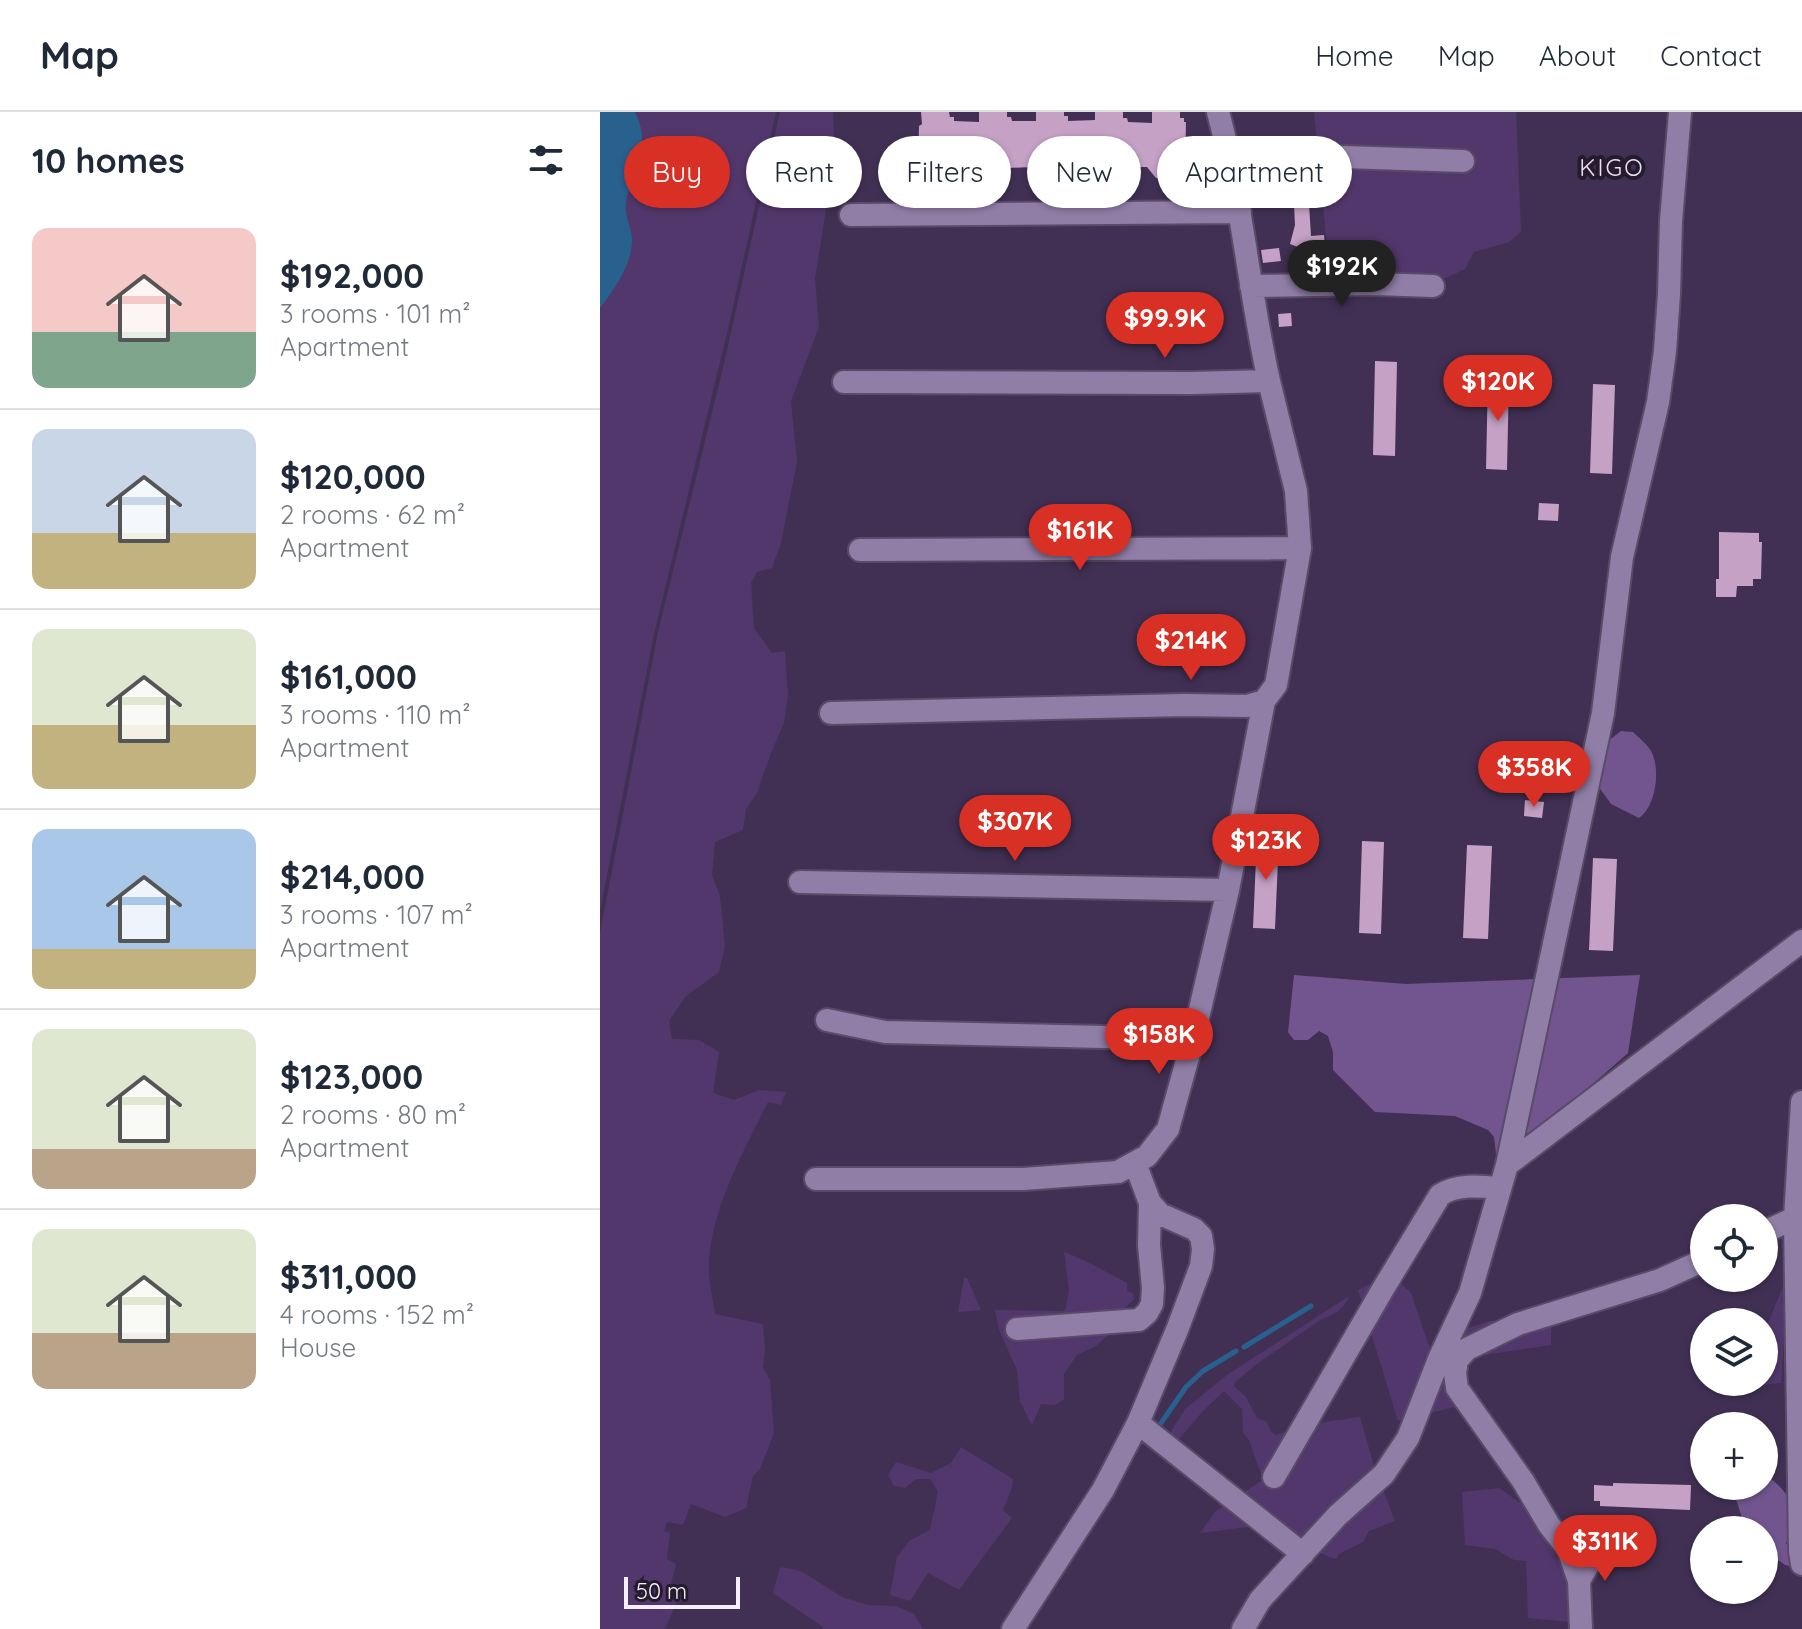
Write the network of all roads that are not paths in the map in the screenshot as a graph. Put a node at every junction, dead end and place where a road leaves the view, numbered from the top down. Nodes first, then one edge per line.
1 (1218, 112) edge
2 (1680, 112) edge
3 (1224, 136) edge
4 (1352, 157) edge
5 (1463, 161) dead end
6 (1239, 208) edge
7 (1240, 212) junction
8 (851, 215) dead end
9 (1251, 286) junction
10 (1433, 286) dead end
11 (1269, 381) junction
12 (844, 382) dead end
13 (1300, 548) junction
14 (860, 550) dead end
15 (1264, 701) junction
16 (831, 713) dead end
17 (800, 882) dead end
18 (1228, 890) junction
19 (1802, 941) edge
20 (827, 1020) dead end
21 (1193, 1039) junction
22 (1802, 1102) edge
23 (1135, 1163) junction
24 (1507, 1165) junction
25 (816, 1179) dead end
26 (1499, 1188) junction
27 (1150, 1203) junction
28 (1795, 1218) junction
29 (1778, 1226) edge
30 (1690, 1266) edge
31 (1017, 1329) dead end
32 (1138, 1423) junction
33 (1274, 1477) dead end
34 (1607, 1531) dead end
35 (1303, 1554) junction
36 (1802, 1564) edge
37 (1579, 1581) junction
38 (1013, 1629) edge
39 (1243, 1629) edge
40 (1581, 1629) edge

1 - 3 street
2 - 24 street
4 - 5 street
6 - 7 street
7 - 8 street
7 - 9 street
9 - 10 street
9 - 11 street
11 - 12 street
11 - 13 street
13 - 14 street
13 - 15 street
15 - 16 street
15 - 18 street
17 - 18 street
18 - 21 street
19 - 24 street
20 - 21 street
21 - 23 street
22 - 28 street
23 - 25 street
23 - 27 street
24 - 26 street
26 - 33 street
26 - 35 street
27 - 31 street
27 - 32 street
28 - 29 street
28 - 36 street
30 - 37 street
32 - 35 street
32 - 38 street
34 - 37 street
35 - 39 street
37 - 40 street

